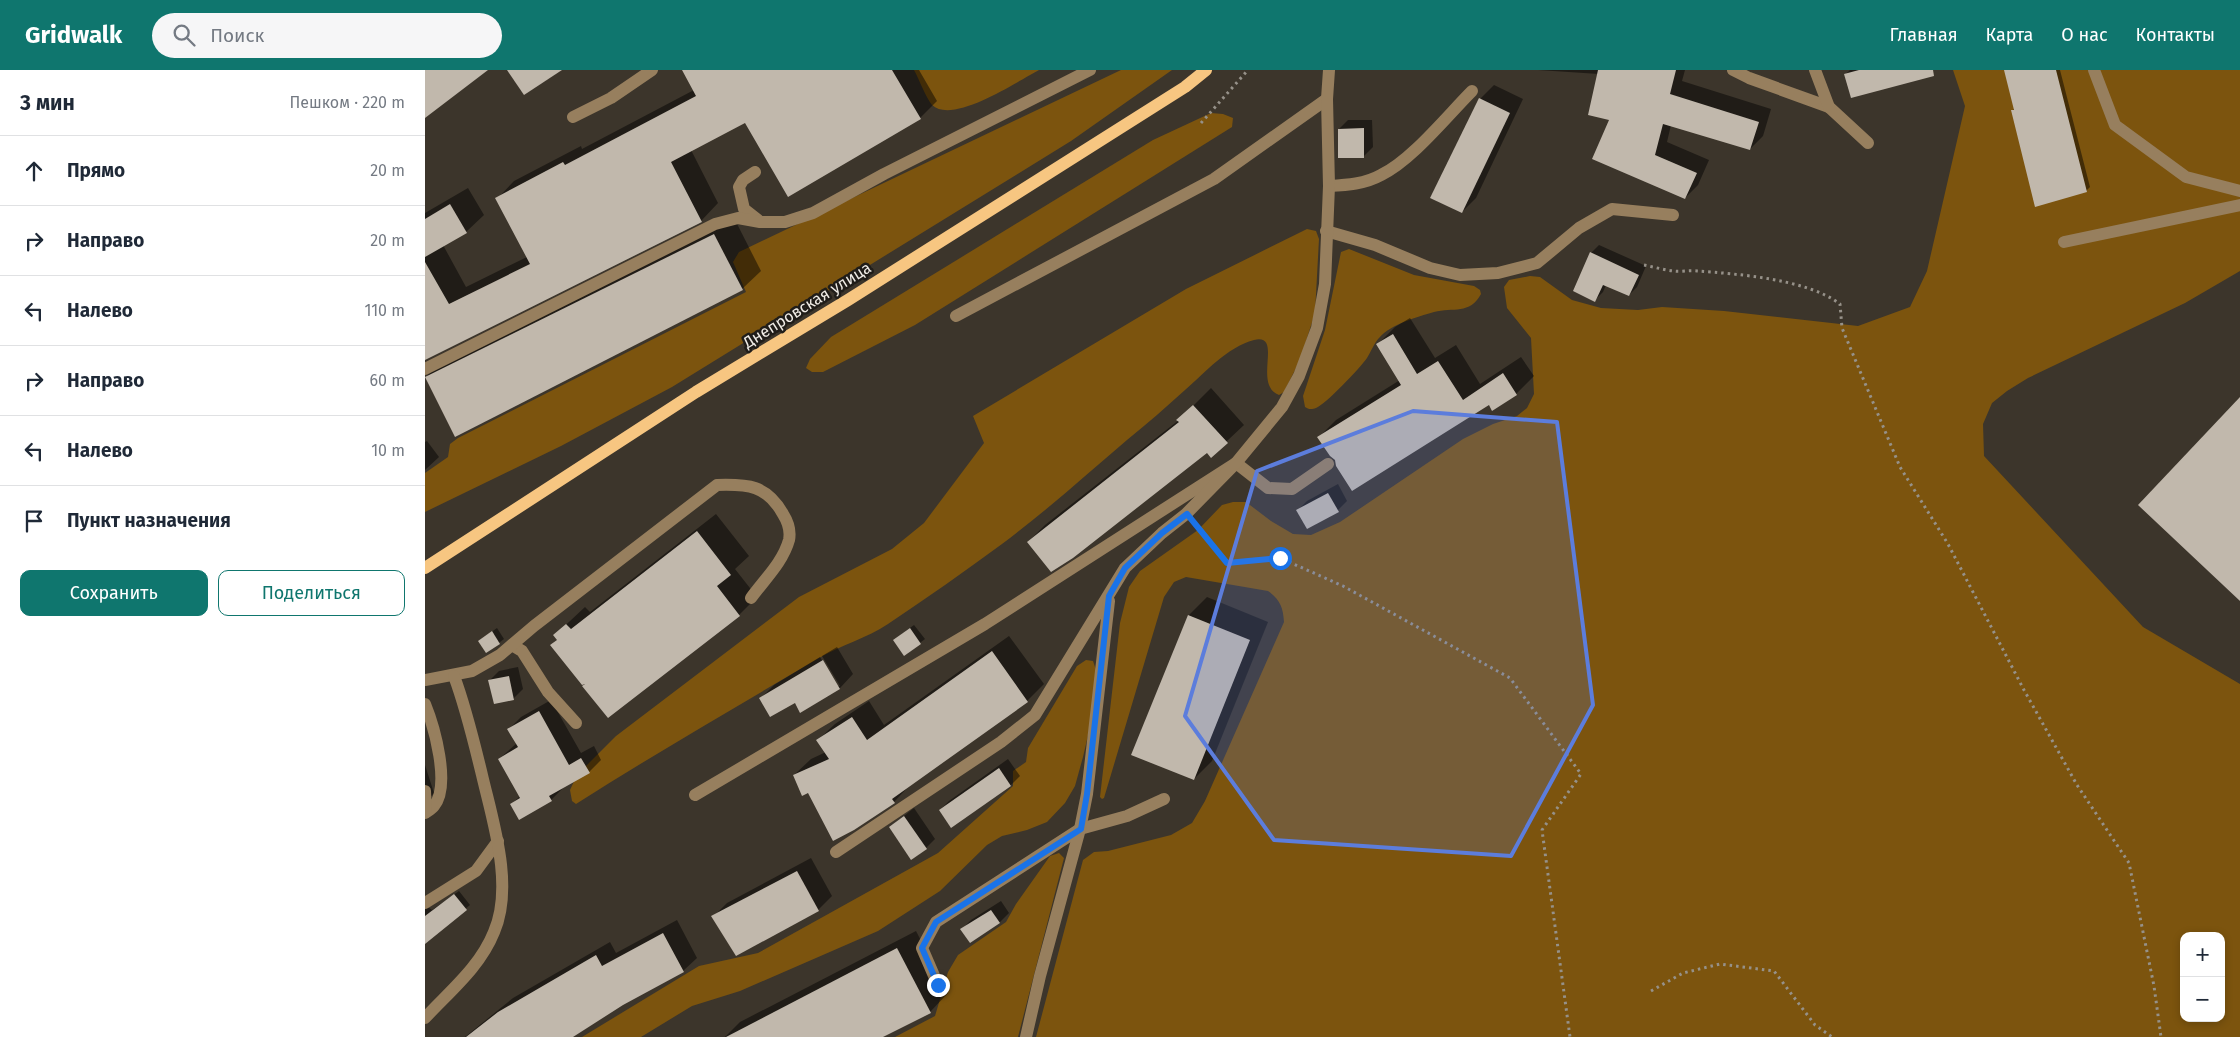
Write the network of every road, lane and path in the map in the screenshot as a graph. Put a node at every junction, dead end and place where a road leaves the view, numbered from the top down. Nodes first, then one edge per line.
1 (652, 70) edge
2 (1090, 70) edge
3 (1206, 70) edge
4 (1248, 70) edge
5 (1329, 70) edge
6 (1733, 70) edge
7 (1815, 70) edge
8 (2094, 70) edge
9 (1472, 91) dead end
10 (1327, 99) junction
11 (1829, 107) junction
12 (573, 117) dead end
13 (1201, 123) dead end
14 (1868, 143) dead end
15 (755, 172) dead end
16 (1329, 186) junction
17 (2240, 191) edge
18 (2240, 205) edge
19 (1673, 214) dead end
20 (760, 222) junction
21 (1326, 231) junction
22 (2064, 242) dead end
23 (1644, 265) dead end
24 (956, 316) dead end
25 (425, 369) edge
26 (1236, 463) junction
27 (1328, 464) dead end
28 (1187, 514) junction
29 (425, 568) edge
30 (1109, 596) junction
31 (751, 598) dead end
32 (513, 645) junction
33 (455, 676) junction
34 (425, 680) edge
35 (425, 704) edge
36 (576, 723) dead end
37 (425, 791) edge
38 (695, 795) dead end
39 (1164, 799) dead end
40 (426, 813) edge
41 (1081, 829) junction
42 (498, 841) junction
43 (836, 852) dead end
44 (425, 903) edge
45 (938, 985) dead end
46 (1651, 991) dead end
47 (425, 1018) edge
48 (1026, 1037) edge
49 (1570, 1037) edge
50 (1832, 1037) edge
51 (2161, 1037) edge

1 - 12 lane
2 - 20 lane
3 - 29 main road, Днепровская улица
4 - 13 path
5 - 10 lane
6 - 11 lane
7 - 11 lane
8 - 17 lane
9 - 16 lane
10 - 16 lane
10 - 24 lane
11 - 14 lane
15 - 20 lane
16 - 21 lane
18 - 22 lane
19 - 21 lane
20 - 25 lane
21 - 26 lane
23 - 51 path
26 - 27 lane
26 - 28 lane
26 - 38 lane
28 - 30 lane
28 - 49 path
30 - 41 lane
30 - 43 lane
31 - 32 lane
32 - 33 lane
32 - 36 lane
33 - 34 lane
33 - 42 lane
35 - 40 lane
37 - 40 lane
39 - 41 lane
41 - 45 lane
41 - 48 lane
42 - 44 lane
42 - 47 lane
46 - 50 path

